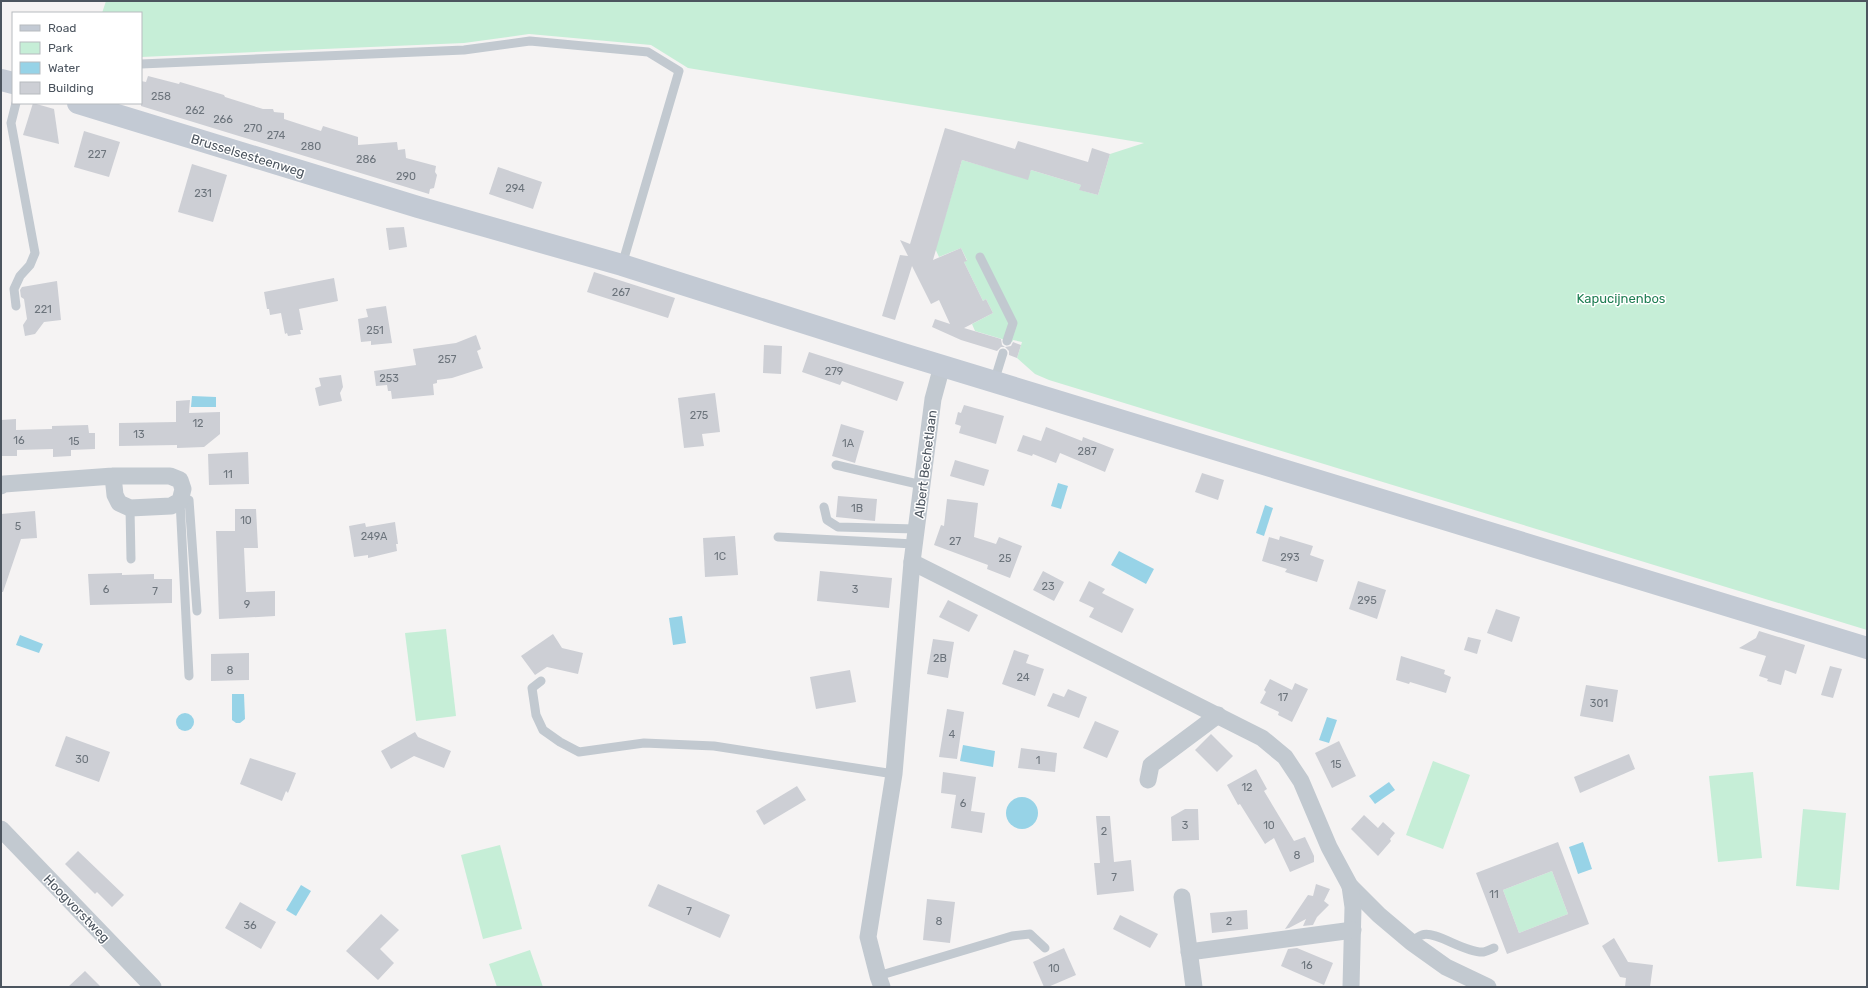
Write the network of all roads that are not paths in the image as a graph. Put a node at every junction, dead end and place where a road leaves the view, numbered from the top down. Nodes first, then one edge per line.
1 (142, 64) edge
2 (1, 80) edge
3 (12, 83) edge
4 (16, 104) edge
5 (81, 104) edge
6 (980, 257) dead end
7 (622, 265) junction
8 (16, 306) dead end
9 (1007, 341) dead end
10 (1003, 353) dead end
11 (942, 366) junction
12 (994, 382) junction
13 (836, 465) dead end
14 (113, 476) junction
15 (922, 485) junction
16 (1, 486) edge
17 (180, 501) junction
18 (824, 507) dead end
19 (130, 508) junction
20 (778, 537) dead end
21 (915, 537) junction
22 (131, 559) dead end
23 (912, 562) junction
24 (196, 611) dead end
25 (1867, 648) edge
26 (189, 676) dead end
27 (540, 681) dead end
28 (1218, 715) junction
29 (894, 774) junction
30 (1148, 780) dead end
31 (1, 829) edge
32 (1350, 886) junction
33 (1182, 897) dead end
34 (1353, 930) junction
35 (1411, 942) junction
36 (1045, 948) dead end
37 (1494, 948) dead end
38 (1189, 952) junction
39 (880, 981) edge
40 (153, 987) edge
41 (1194, 987) edge
42 (1351, 987) edge
43 (1488, 987) edge

1 - 7 lane
2 - 3 street
4 - 8 lane
5 - 7 street, Brusselsesteenweg
6 - 9 lane
7 - 11 street, Brusselsesteenweg
10 - 12 lane
11 - 12 street, Brusselsesteenweg
11 - 15 street, Albert Bechetlaan
12 - 25 street, Brusselsesteenweg
13 - 15 lane
14 - 16 street
14 - 17 street
14 - 19 street
15 - 21 street, Albert Bechetlaan
17 - 19 street
17 - 24 lane
17 - 26 lane
18 - 21 lane
19 - 22 lane
20 - 21 lane
21 - 23 street, Albert Bechetlaan
23 - 28 street
23 - 29 street, Albert Bechetlaan
27 - 29 lane
28 - 30 street
28 - 32 street
29 - 39 street, Albert Bechetlaan
31 - 40 street, Hoogvorstweg
32 - 34 street
32 - 35 street
33 - 38 street
34 - 38 street
34 - 42 street
35 - 37 lane
35 - 43 street
36 - 39 lane
38 - 41 street

